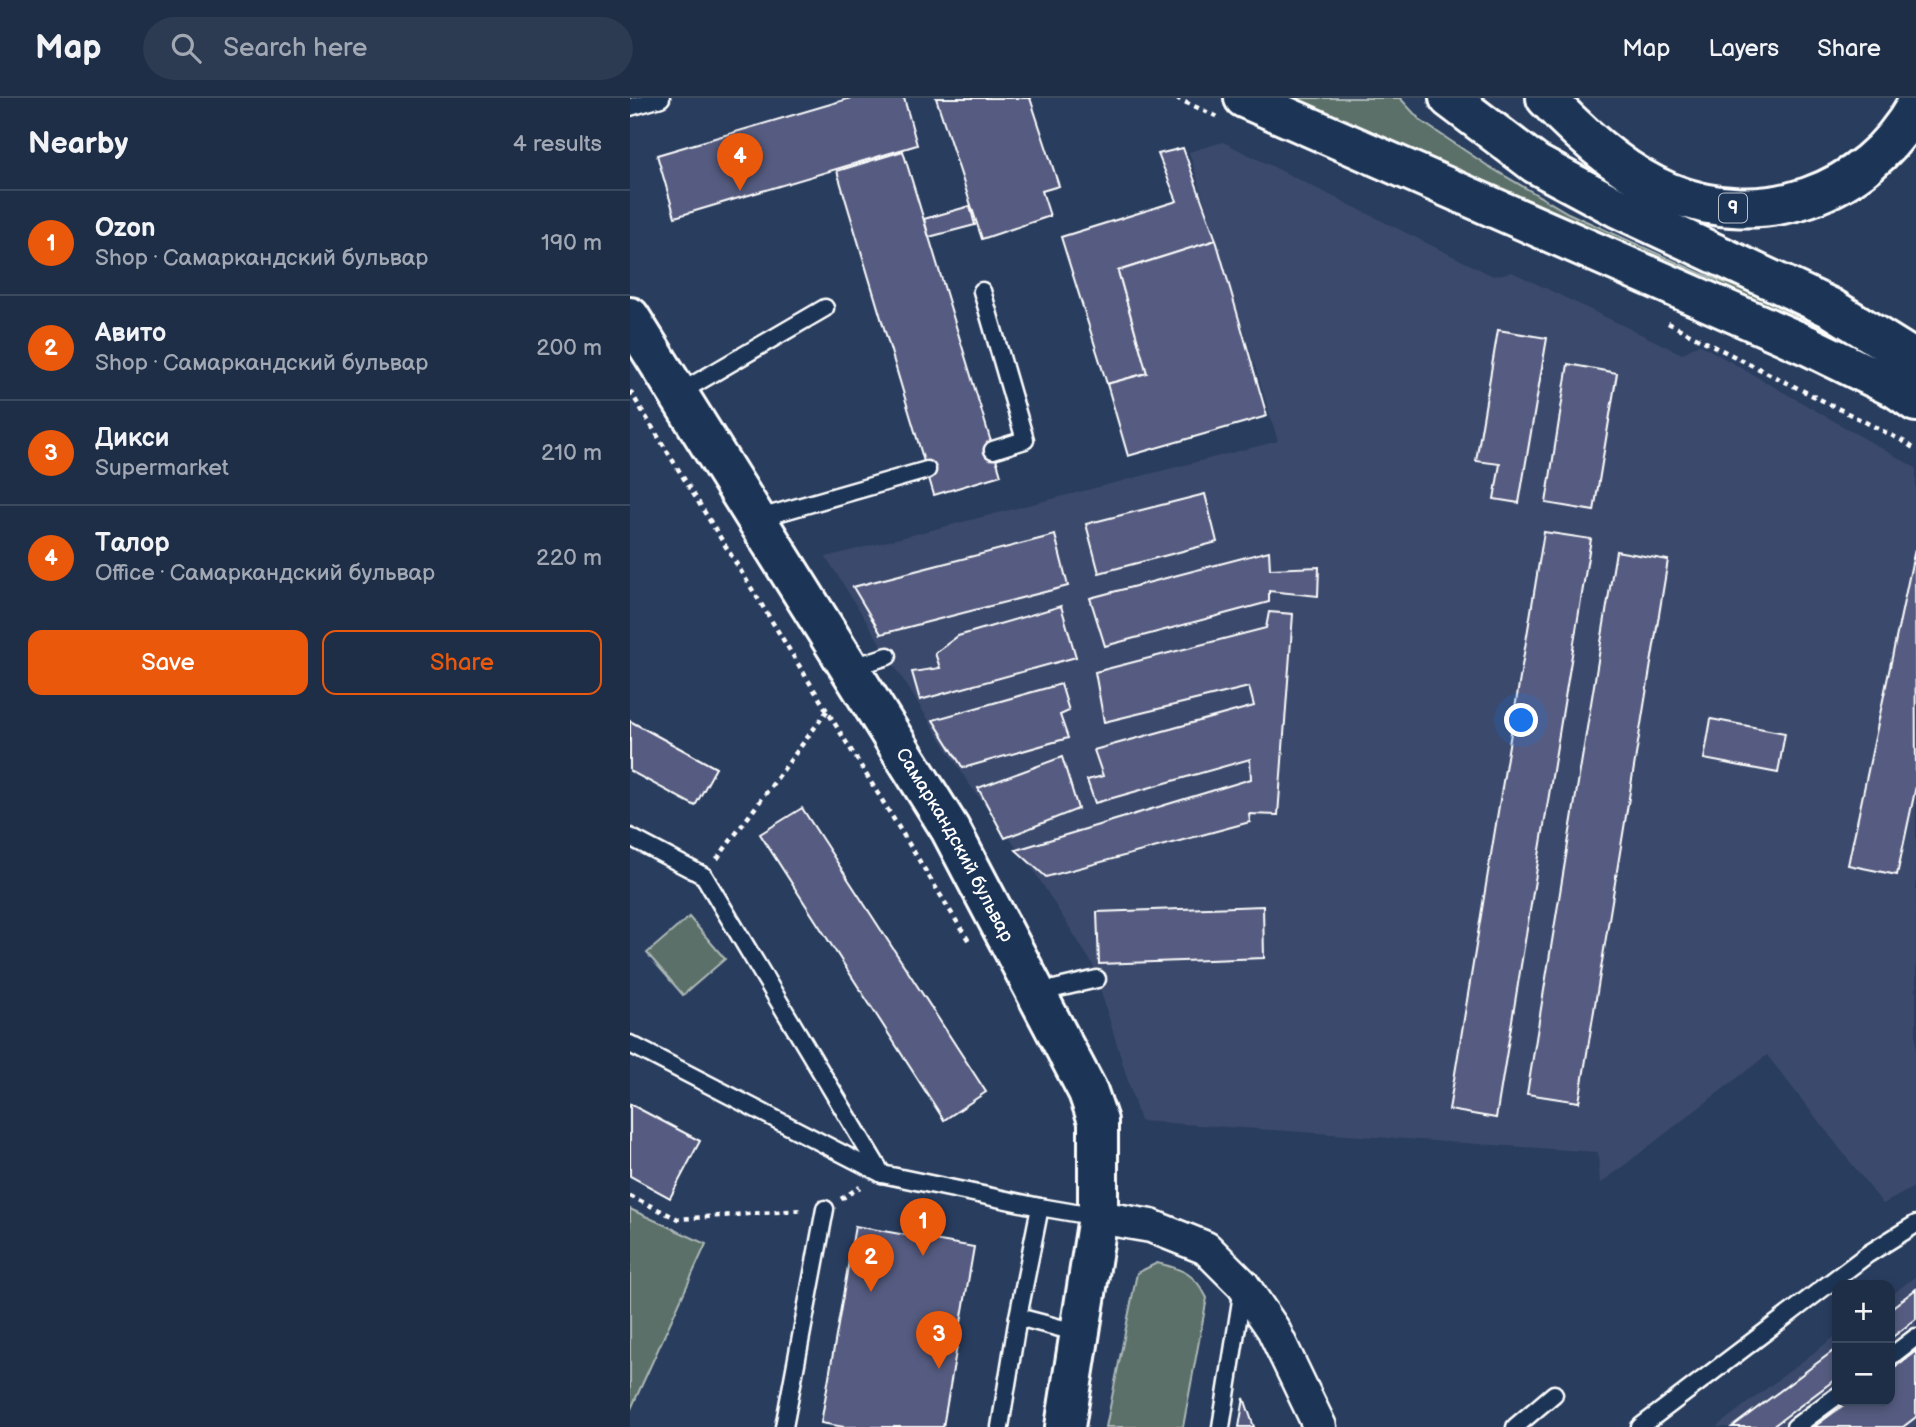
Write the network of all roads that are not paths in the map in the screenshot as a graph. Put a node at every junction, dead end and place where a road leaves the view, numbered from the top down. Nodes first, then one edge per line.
1 (661, 98) edge
2 (1244, 98) edge
3 (1448, 98) edge
4 (1546, 98) edge
5 (1916, 106) edge
6 (630, 107) edge
7 (982, 291) dead end
8 (825, 307) dead end
9 (632, 331) edge
10 (1916, 360) edge
11 (679, 393) junction
12 (1916, 402) edge
13 (993, 450) dead end
14 (927, 470) dead end
15 (756, 519) junction
16 (888, 656) dead end
17 (848, 668) junction
18 (630, 837) edge
19 (1097, 979) dead end
20 (1037, 993) junction
21 (630, 1044) edge
22 (882, 1174) junction
23 (1040, 1207) junction
24 (825, 1209) road end
25 (1098, 1217) junction
26 (1916, 1224) edge
27 (1243, 1285) junction
28 (1018, 1317) junction
29 (1079, 1333) junction
30 (1916, 1337) edge
31 (1895, 1353) edge
32 (1554, 1394) dead end
33 (1832, 1400) edge
34 (784, 1427) edge
35 (1000, 1427) edge
36 (1065, 1427) edge
37 (1221, 1427) edge
38 (1320, 1427) edge
39 (1515, 1427) edge
40 (1640, 1427) edge
41 (1795, 1427) edge

1 - 6 lane
2 - 12 main road
3 - 10 main road
4 - 5 main road, 9
7 - 13 lane
8 - 11 lane
9 - 11 main road, Самаркандский бульвар
11 - 15 main road, Самаркандский бульвар
14 - 15 lane
15 - 17 main road, Самаркандский бульвар
16 - 17 lane
17 - 20 main road, Самаркандский бульвар
18 - 22 lane
19 - 20 lane
20 - 25 main road, Самаркандский бульвар
21 - 22 lane
22 - 23 lane
23 - 25 lane
23 - 28 lane
24 - 34 lane
25 - 27 street
25 - 29 main road, Самаркандский бульвар
26 - 40 lane
27 - 37 lane
27 - 38 street
28 - 29 lane
28 - 35 lane
29 - 36 main road, Самаркандский бульвар
30 - 31 lane
32 - 39 lane
33 - 41 lane

